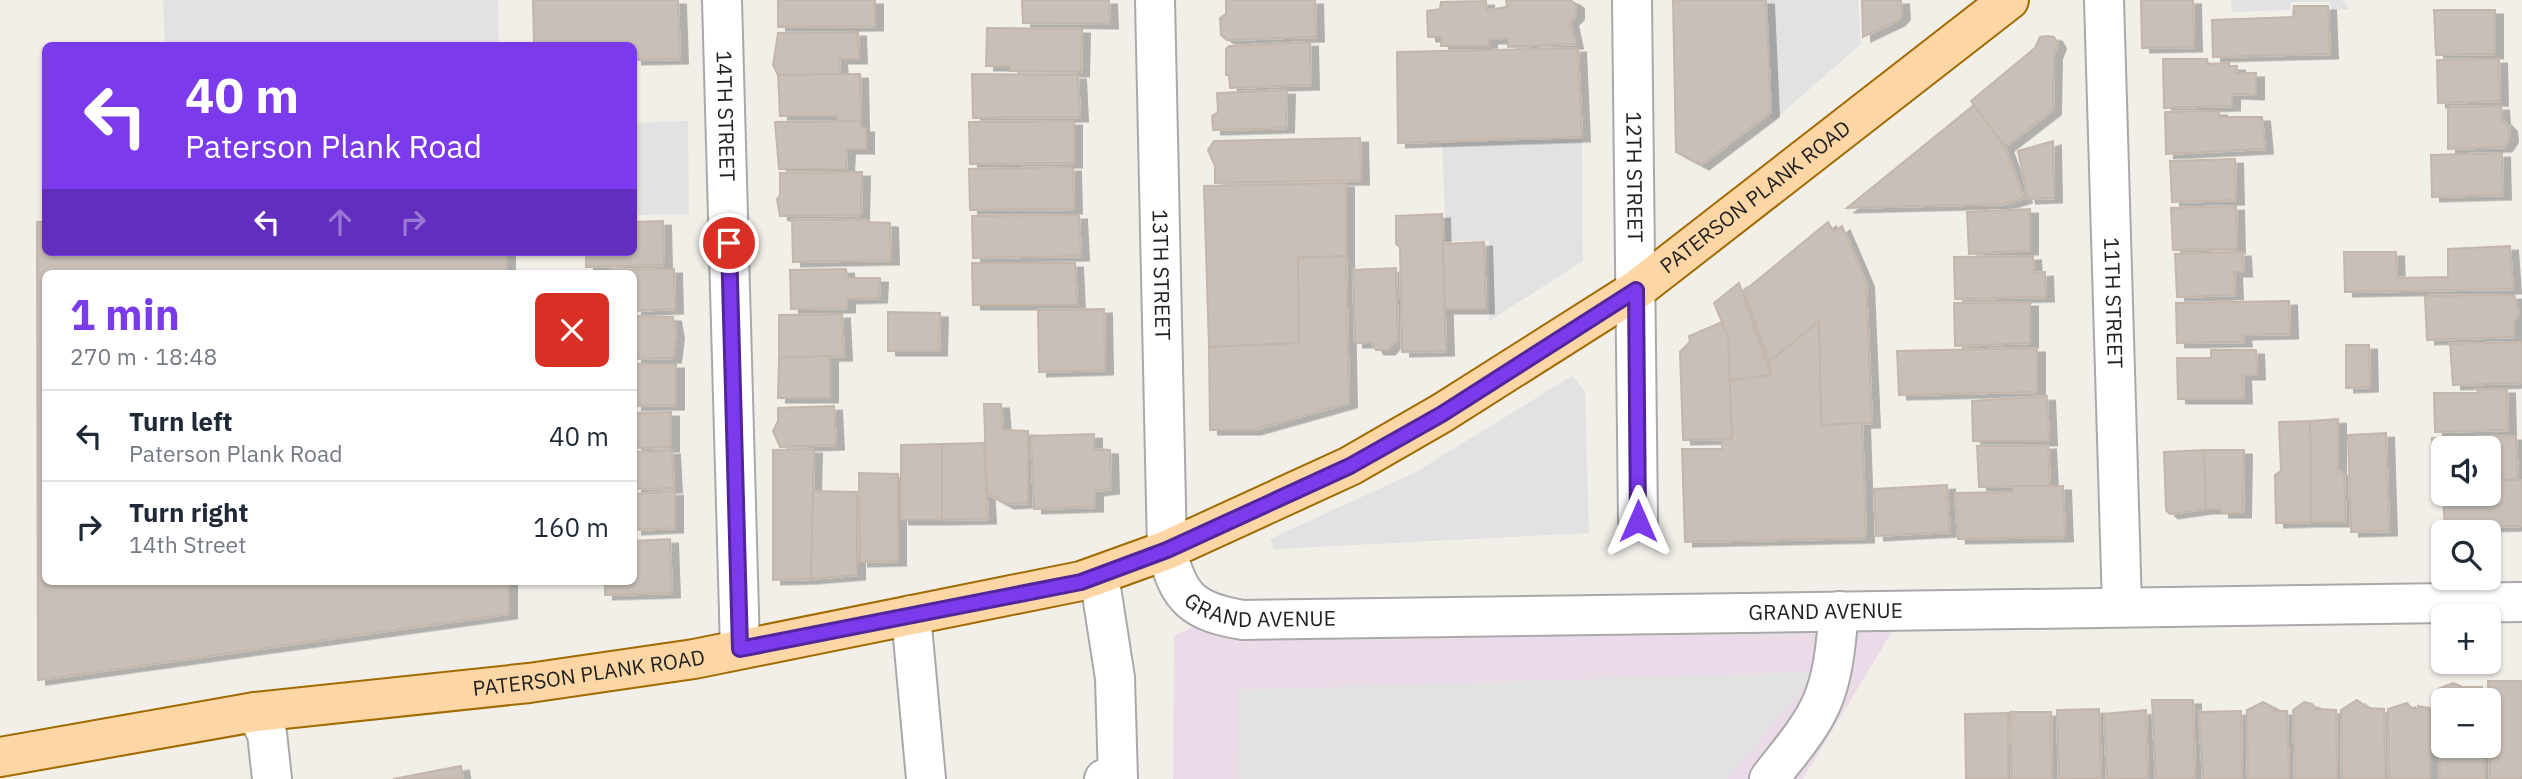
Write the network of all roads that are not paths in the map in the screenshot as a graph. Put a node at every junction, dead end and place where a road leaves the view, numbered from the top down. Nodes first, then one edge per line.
1 (722, 0) edge
2 (1155, 0) edge
3 (1632, 0) edge
4 (2009, 0) edge
5 (2104, 0) edge
6 (1636, 290) junction
7 (1638, 521) dead end
8 (1167, 550) junction
9 (1099, 575) junction
10 (2522, 602) edge
11 (2122, 607) junction
12 (1839, 611) junction
13 (911, 615) junction
14 (740, 649) junction
15 (255, 712) junction
16 (0, 757) edge
17 (272, 779) edge
18 (926, 779) edge
19 (1104, 779) edge
20 (1769, 779) edge

1 - 14 street, 14TH STREET
2 - 8 street, 13TH STREET
3 - 6 street, 12TH STREET
4 - 6 main road, PATERSON PLANK ROAD
5 - 11 street, 11TH STREET
6 - 7 street, 12TH STREET
6 - 8 main road, PATERSON PLANK ROAD
8 - 9 main road, PATERSON PLANK ROAD
8 - 12 street, GRAND AVENUE
9 - 13 main road, PATERSON PLANK ROAD
9 - 19 street
10 - 11 street, GRAND AVENUE
11 - 12 street, GRAND AVENUE
12 - 20 street
13 - 14 main road, PATERSON PLANK ROAD
13 - 18 street
14 - 15 main road, PATERSON PLANK ROAD
15 - 16 main road, PATERSON PLANK ROAD
15 - 17 street

